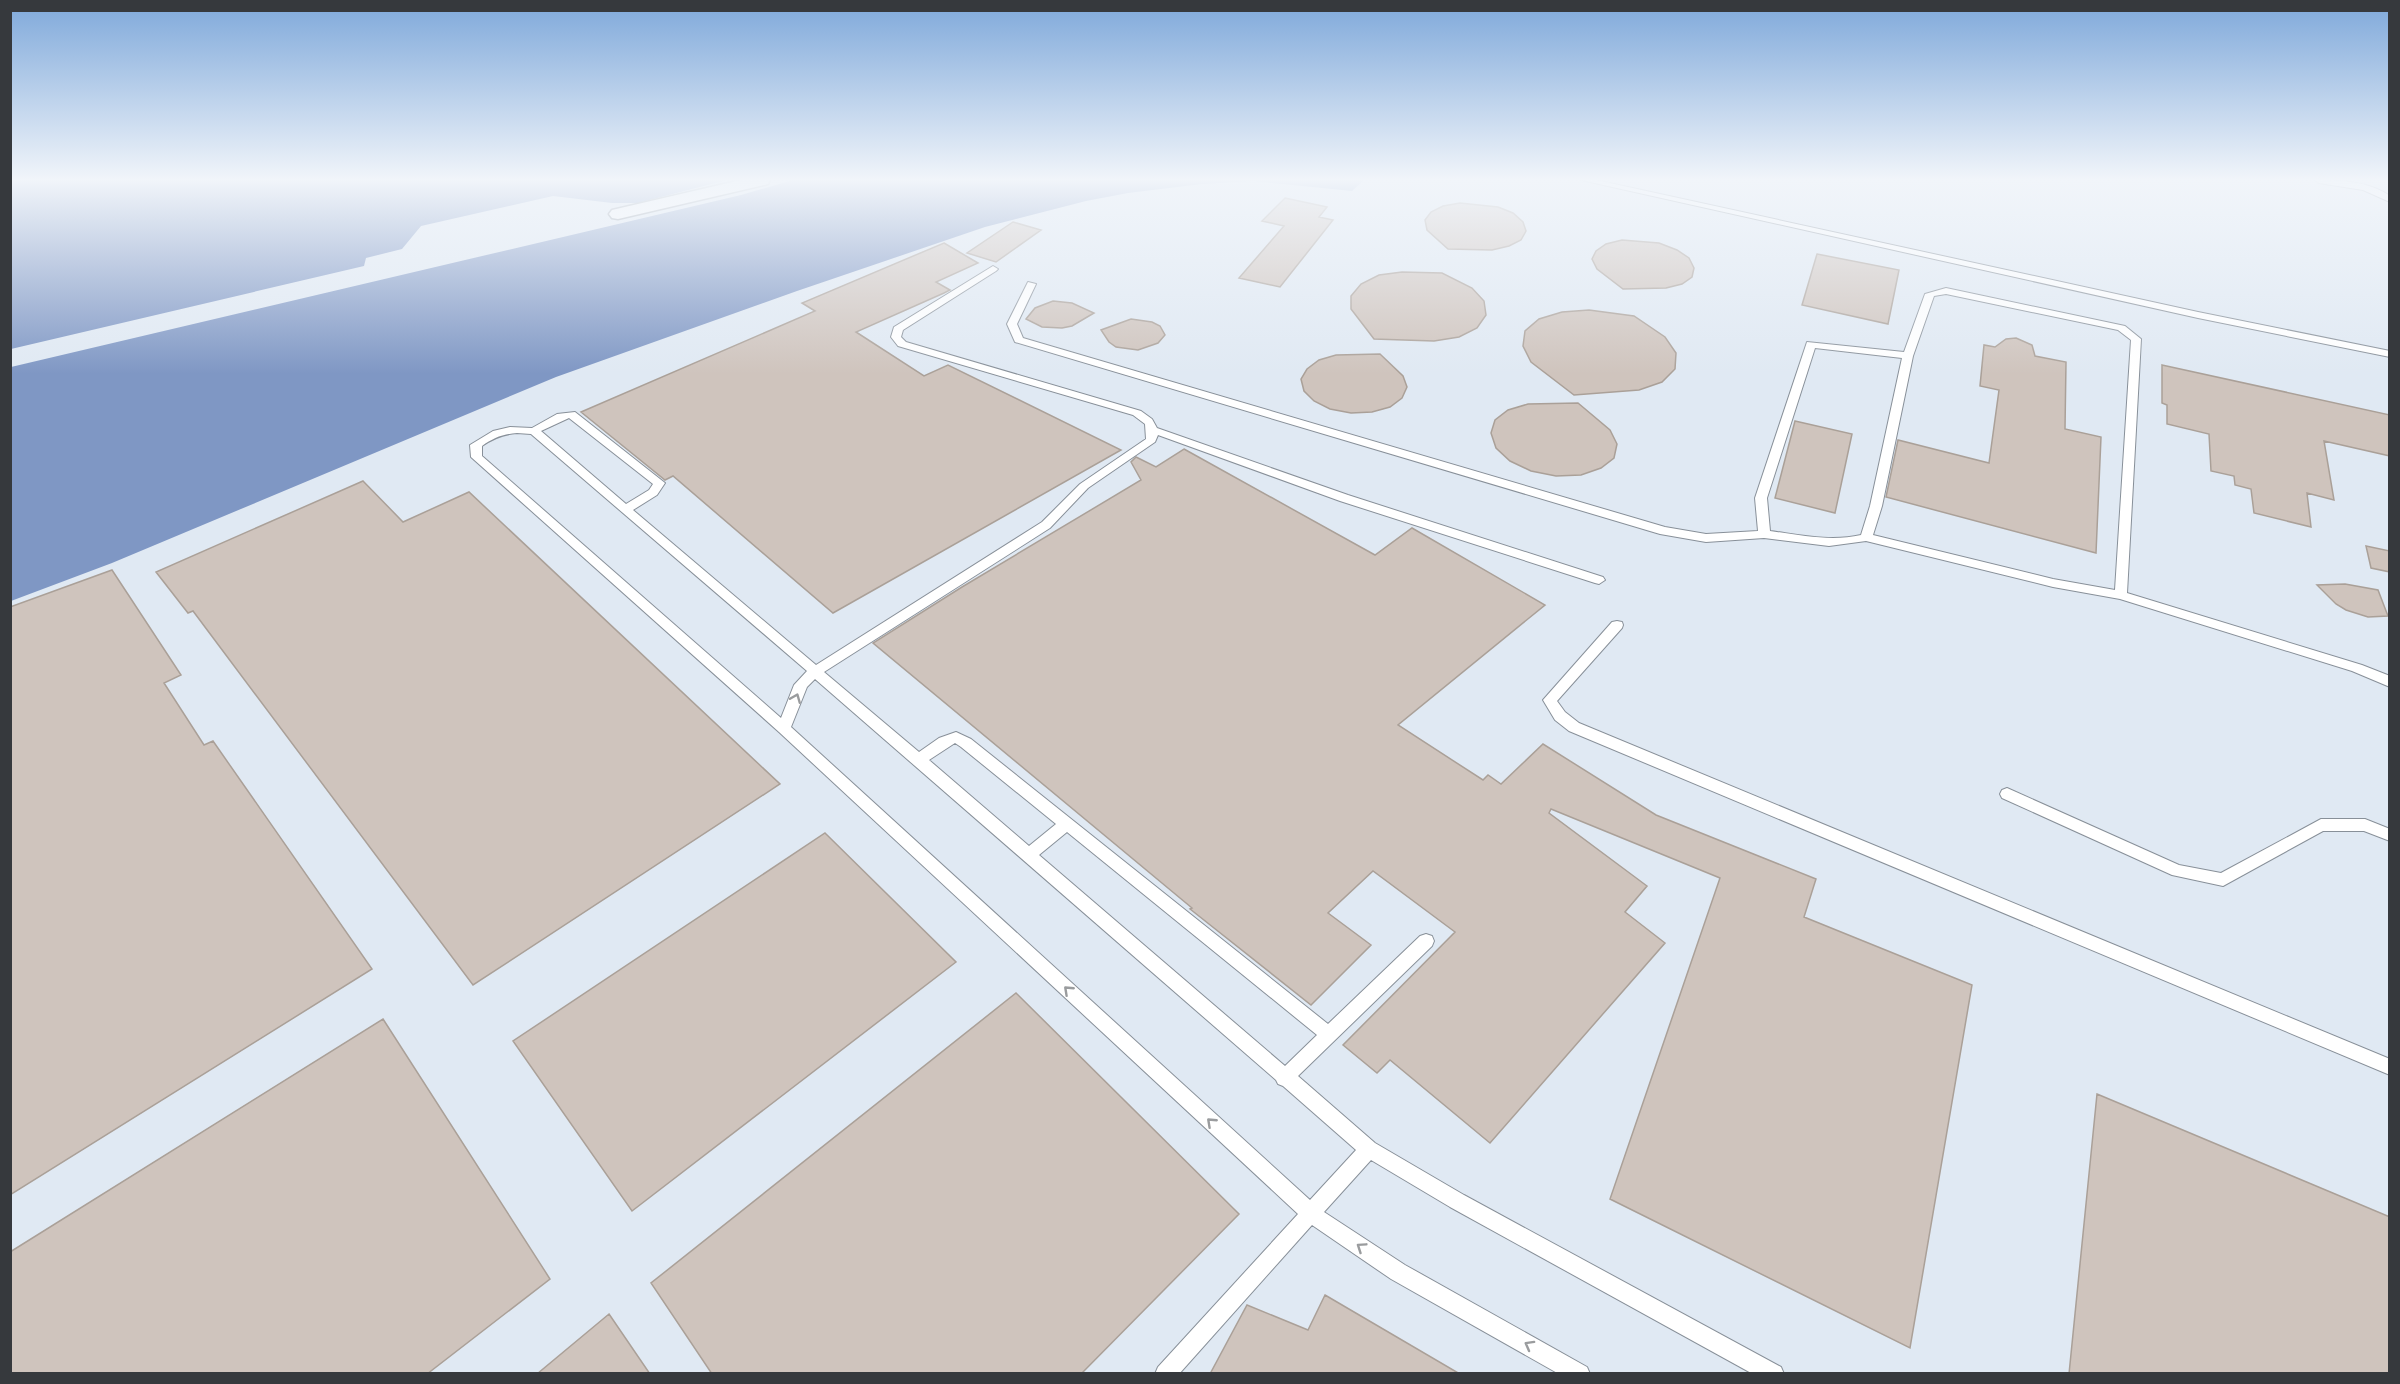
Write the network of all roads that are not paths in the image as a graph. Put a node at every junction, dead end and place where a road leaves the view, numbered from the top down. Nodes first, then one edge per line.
1 (1878, 245) edge
2 (993, 269) dead end
3 (1031, 284) dead end
4 (2390, 354) edge
5 (1908, 356) junction
6 (1154, 430) junction
7 (534, 431) junction
8 (627, 509) junction
9 (1764, 534) junction
10 (1866, 537) junction
11 (1599, 580) dead end
12 (2121, 595) junction
13 (1617, 625) dead end
14 (814, 672) junction
15 (2390, 682) edge
16 (784, 728) junction
17 (919, 760) junction
18 (2007, 794) dead end
19 (1067, 824) junction
20 (2390, 835) edge
21 (1028, 855) junction
22 (1426, 941) dead end
23 (1329, 1035) junction
24 (2390, 1066) edge
25 (1284, 1078) junction
26 (1369, 1149) junction
27 (1310, 1213) junction
28 (1165, 1374) edge
29 (1580, 1374) edge
30 (1774, 1374) edge

1 - 4 lane
2 - 6 lane
3 - 9 lane
5 - 9 lane
5 - 10 lane
5 - 12 lane
6 - 11 lane
6 - 14 lane
7 - 8 lane
7 - 8 lane
7 - 16 lane
8 - 14 lane
9 - 10 lane
10 - 12 lane
12 - 15 lane
13 - 24 lane
16 -> 14 lane
14 - 17 lane
27 -> 16 lane
17 - 19 lane
17 - 21 lane
18 - 20 lane
19 - 21 lane
19 - 23 lane
21 - 25 lane
22 - 23 lane
23 - 25 lane
25 - 26 lane
26 - 27 lane
26 - 30 lane
27 - 28 lane
29 -> 27 lane

